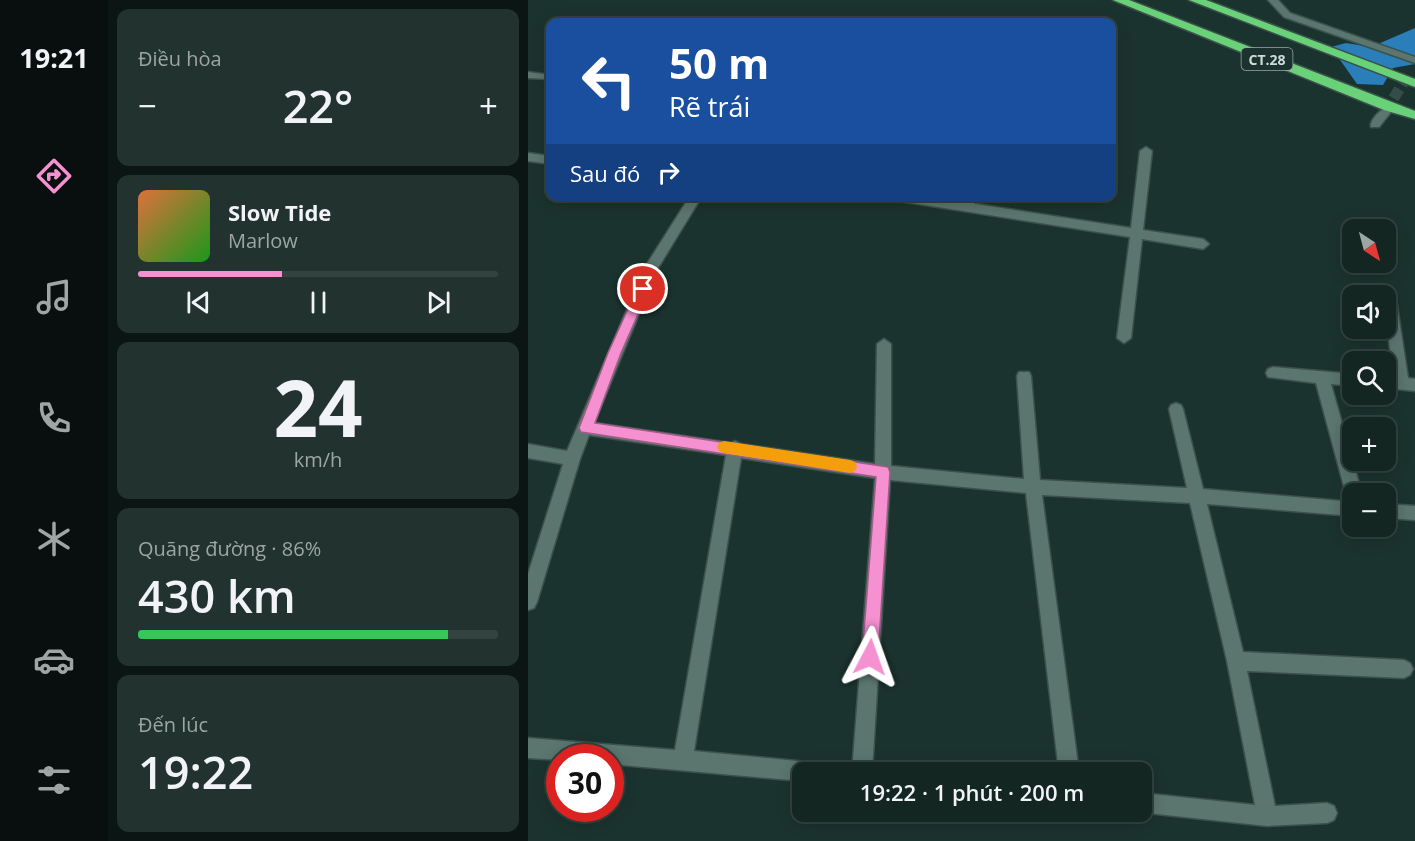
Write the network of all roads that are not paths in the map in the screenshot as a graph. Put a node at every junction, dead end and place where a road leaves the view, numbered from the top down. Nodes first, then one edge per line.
1 (1119, 0) edge
2 (1195, 0) edge
3 (1273, 0) edge
4 (1414, 70) edge
5 (528, 75) edge
6 (546, 77) edge
7 (1385, 112) tunnel mouth
8 (1415, 115) edge
9 (1376, 125) dead end
10 (1146, 151) dead end
11 (528, 157) edge
12 (546, 159) edge
13 (693, 201) edge
14 (970, 202) edge
15 (1138, 234) junction
16 (1203, 244) dead end
17 (1124, 338) dead end
18 (1395, 339) edge
19 (884, 344) dead end
20 (1273, 373) dead end
21 (1024, 376) dead end
22 (1322, 378) junction
23 (1342, 379) edge
24 (1401, 384) edge
25 (1176, 409) dead end
26 (586, 428) junction
27 (735, 448) junction
28 (528, 451) edge
29 (572, 459) junction
30 (883, 472) junction
31 (1351, 483) edge
32 (1033, 487) junction
33 (1197, 496) junction
34 (1342, 508) edge
35 (1396, 512) edge
36 (1415, 513) edge
37 (528, 602) edge
38 (1236, 661) junction
39 (1404, 669) dead end
40 (528, 748) edge
41 (683, 760) junction
42 (863, 762) edge
43 (1068, 762) edge
44 (792, 771) edge
45 (1152, 804) edge
46 (1327, 813) dead end
47 (1267, 816) junction

1 - 8 highway, CT.28
2 - 4 highway, CT.28
3 - 4 street
5 - 6 lane
7 - 9 street
10 - 15 street
11 - 12 street
13 - 26 street
14 - 15 street
15 - 16 street
15 - 17 street
18 - 24 street
19 - 30 street
20 - 22 street
21 - 32 street
22 - 23 street
22 - 31 street
25 - 33 street
26 - 27 street
26 - 29 street
27 - 30 street
27 - 41 street
28 - 29 street
29 - 37 street
30 - 32 street
30 - 42 street
32 - 33 street
32 - 43 street
33 - 34 street
33 - 38 street
35 - 36 street
38 - 39 street
38 - 47 street
40 - 41 street
41 - 44 street
45 - 47 street
46 - 47 street

